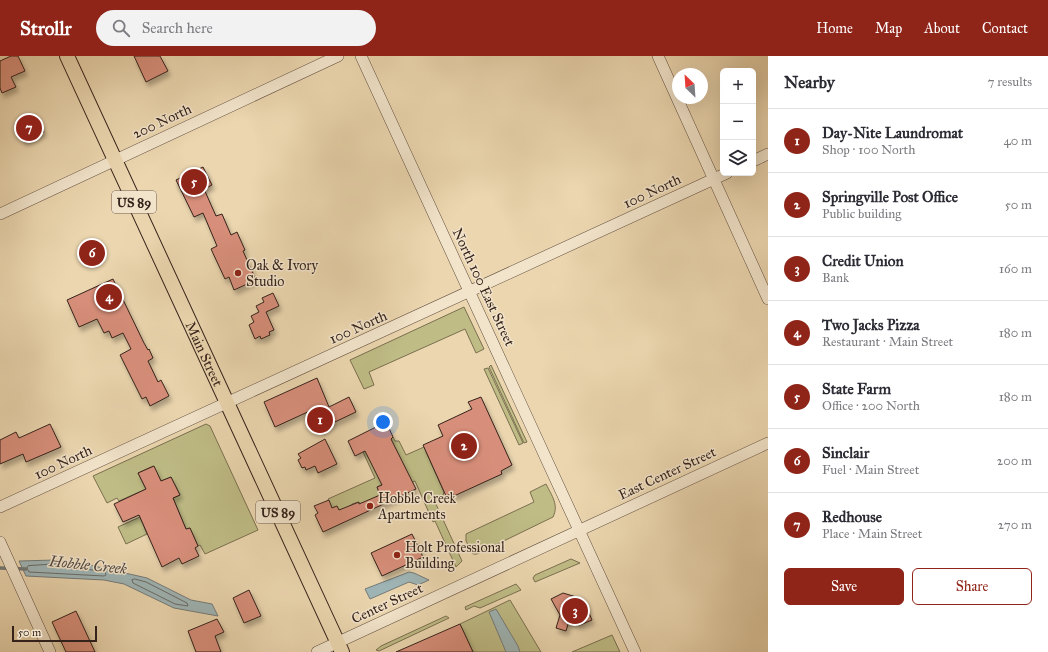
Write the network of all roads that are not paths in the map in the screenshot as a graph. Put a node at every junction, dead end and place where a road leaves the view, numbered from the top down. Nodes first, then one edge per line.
1 (67, 56) edge
2 (338, 56) edge
3 (361, 56) edge
4 (658, 56) edge
5 (768, 154) edge
6 (114, 159) junction
7 (756, 160) edge
8 (722, 176) edge
9 (715, 179) junction
10 (0, 214) edge
11 (469, 291) junction
12 (768, 299) edge
13 (227, 402) junction
14 (768, 443) edge
15 (0, 507) edge
16 (580, 530) junction
17 (0, 542) edge
18 (340, 647) edge
19 (50, 652) edge
20 (317, 652) edge
21 (635, 652) edge

1 - 6 main road, Main Street / US 89
2 - 6 street, 200 North
3 - 11 street, North 100 East Street
4 - 9 street
5 - 7 street
6 - 10 street, 200 North
6 - 13 main road, Main Street / US 89
8 - 9 street, 100 North
9 - 11 street, 100 North
9 - 12 street
11 - 13 street, 100 North
11 - 16 street, North 100 East Street
13 - 15 street, 100 North
13 - 18 main road, Main Street / US 89
14 - 16 street, East Center Street
16 - 18 street, Center Street
16 - 21 street, North 100 East Street
17 - 19 street
18 - 20 street, Center Street

